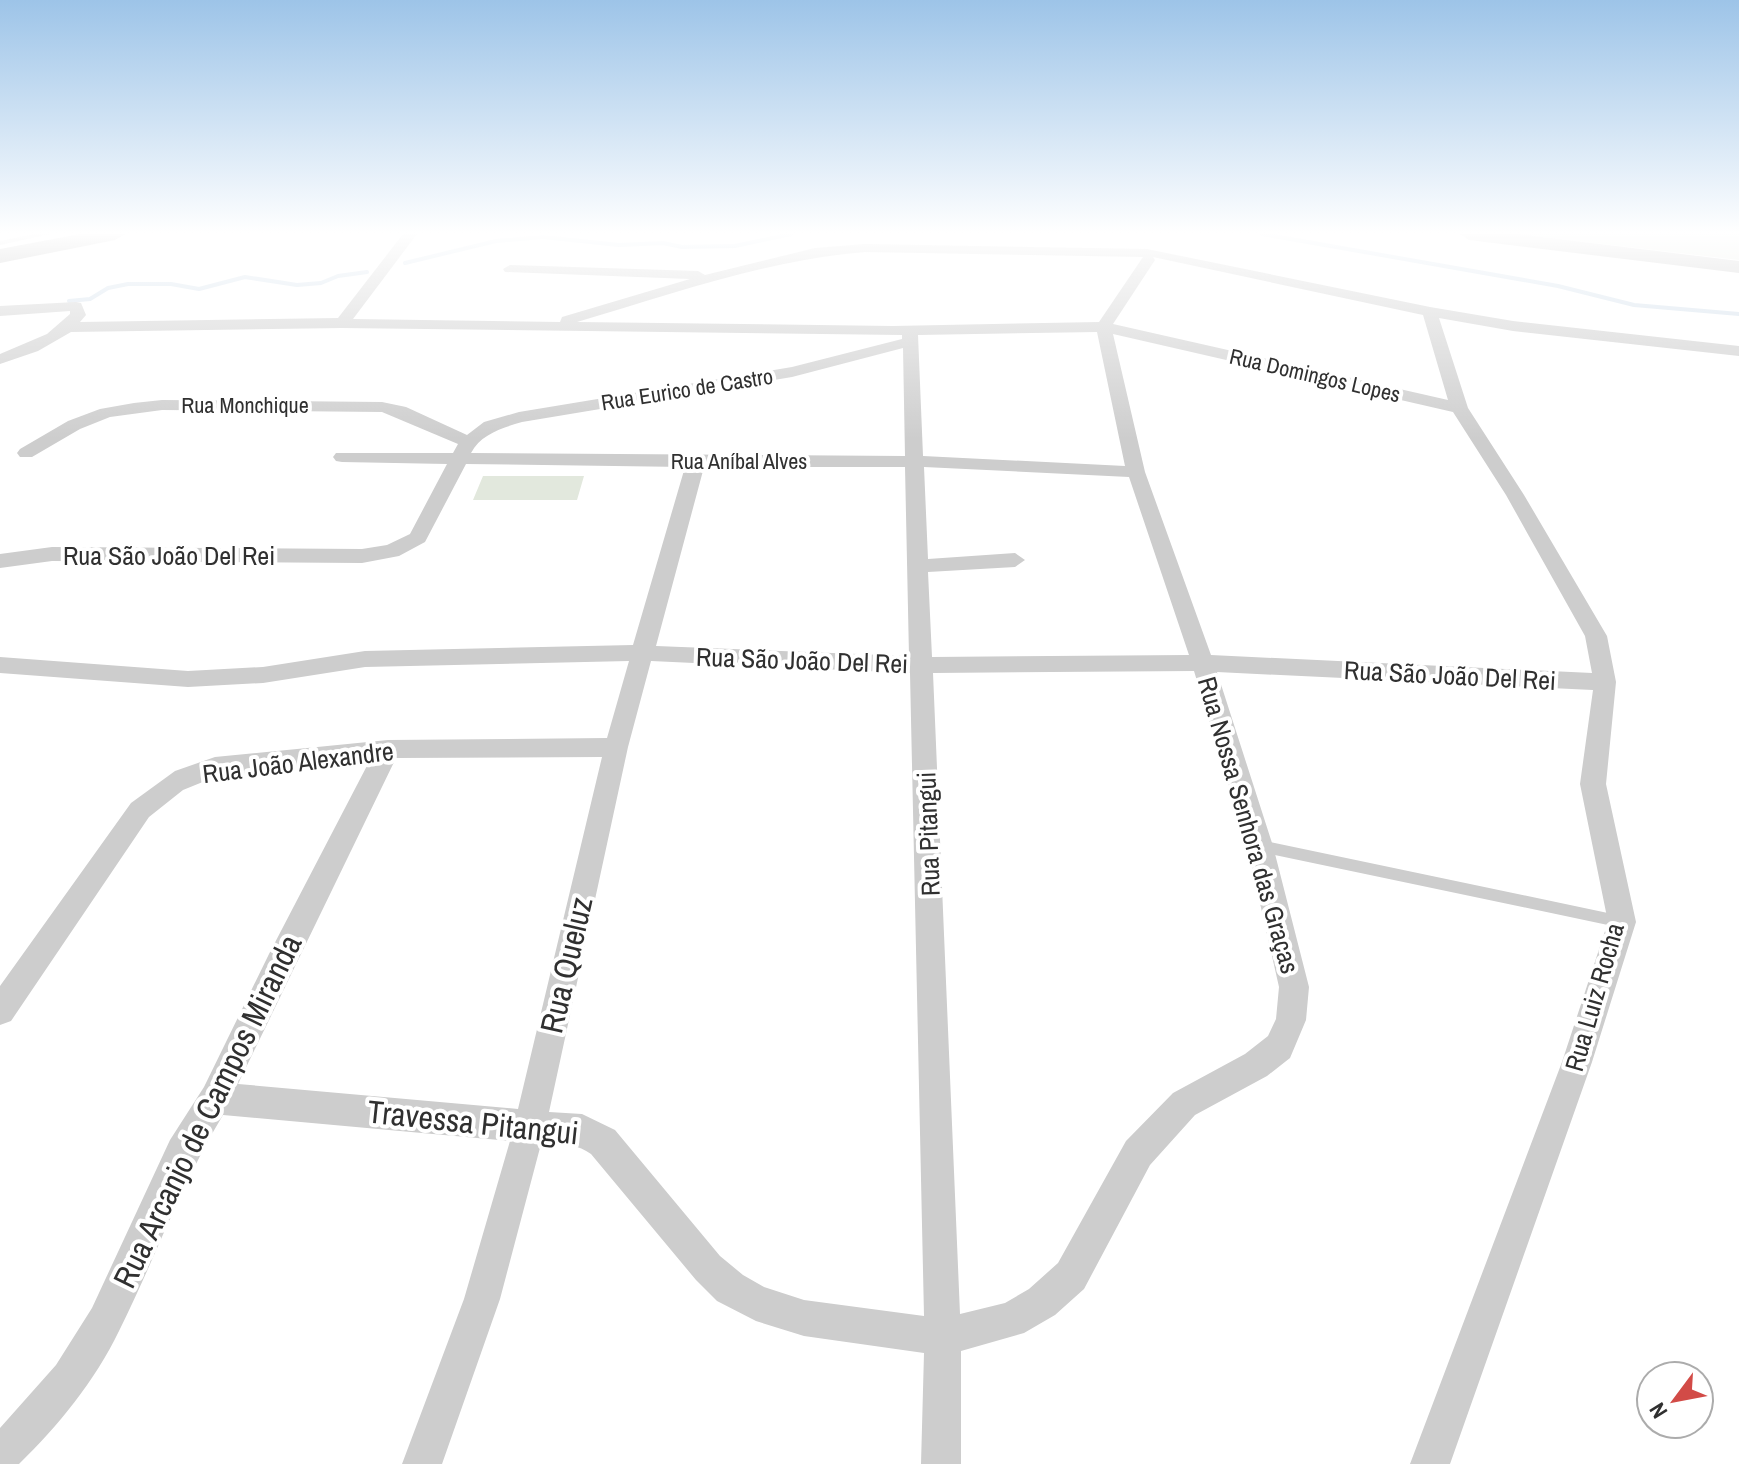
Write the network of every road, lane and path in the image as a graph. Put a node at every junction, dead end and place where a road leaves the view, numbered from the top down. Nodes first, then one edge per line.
1 (358, 302) edge
2 (643, 302) edge
3 (1119, 302) edge
4 (1383, 302) edge
5 (0, 311) edge
6 (1430, 312) junction
7 (591, 321) junction
8 (342, 323) junction
9 (69, 327) junction
10 (1104, 327) junction
11 (910, 337) junction
12 (1739, 351) edge
13 (0, 359) edge
14 (1459, 408) junction
15 (464, 450) junction
16 (26, 453) dead end
17 (342, 457) dead end
18 (914, 461) junction
19 (696, 462) junction
20 (1136, 472) junction
21 (1015, 560) dead end
22 (0, 561) edge
23 (917, 566) junction
24 (644, 653) junction
25 (1203, 663) junction
26 (0, 665) edge
27 (923, 665) junction
28 (1605, 682) junction
29 (616, 747) junction
30 (388, 749) junction
31 (1260, 846) junction
32 (1622, 922) junction
33 (5, 990) edge
34 (215, 1098) junction
35 (530, 1126) junction
36 (943, 1337) junction
37 (0, 1455) edge
38 (422, 1464) edge
39 (941, 1464) edge
40 (1430, 1464) edge

1 - 8 street
2 - 7 street
3 - 10 street
4 - 6 street
5 - 9 street
6 - 12 street
6 - 14 street, Rua Luiz Rocha
7 - 8 street, Rua Domingos Lopes
7 - 11 street, Rua Domingos Lopes
8 - 9 street, Rua Domingos Lopes
9 - 13 street
10 - 11 street, Rua Domingos Lopes
10 - 14 street, Rua Domingos Lopes
10 - 20 street, Rua Nossa Senhora das Graças
11 - 15 street, Rua Eurico de Castro
11 - 18 street, Rua Pitangui
14 - 28 street, Rua Luiz Rocha
15 - 16 street, Rua Monchique
15 - 17 street, Rua Aníbal Alves
15 - 19 street, Rua Aníbal Alves
15 - 22 street, Rua São João Del Rei
18 - 19 street, Rua Aníbal Alves
18 - 20 street, Rua Aníbal Alves
18 - 23 street, Rua Pitangui
19 - 24 street, Rua Queluz
20 - 25 street, Rua Nossa Senhora das Graças
21 - 23 street
23 - 27 street, Rua Pitangui
24 - 26 street, Rua São João Del Rei
24 - 27 street, Rua São João Del Rei
24 - 29 street, Rua Queluz
25 - 27 street, Rua São João Del Rei
25 - 28 street, Rua São João Del Rei
25 - 31 street, Rua Nossa Senhora das Graças
27 - 36 street, Rua Pitangui
28 - 32 street, Rua Luiz Rocha
29 - 30 street, Rua João Alexandre
29 - 35 street, Rua Queluz
30 - 33 street, Rua João Alexandre
30 - 34 street, Rua Arcanjo de Campos Miranda
31 - 32 lane
31 - 36 street, Rua Nossa Senhora das Graças
32 - 40 street, Rua Luiz Rocha
34 - 35 street, Travessa Pitangui
34 - 37 street, Rua Arcanjo de Campos Miranda
35 - 36 street, Travessa Pitangui
35 - 38 street, Rua Queluz
36 - 39 street, Rua Pitangui

